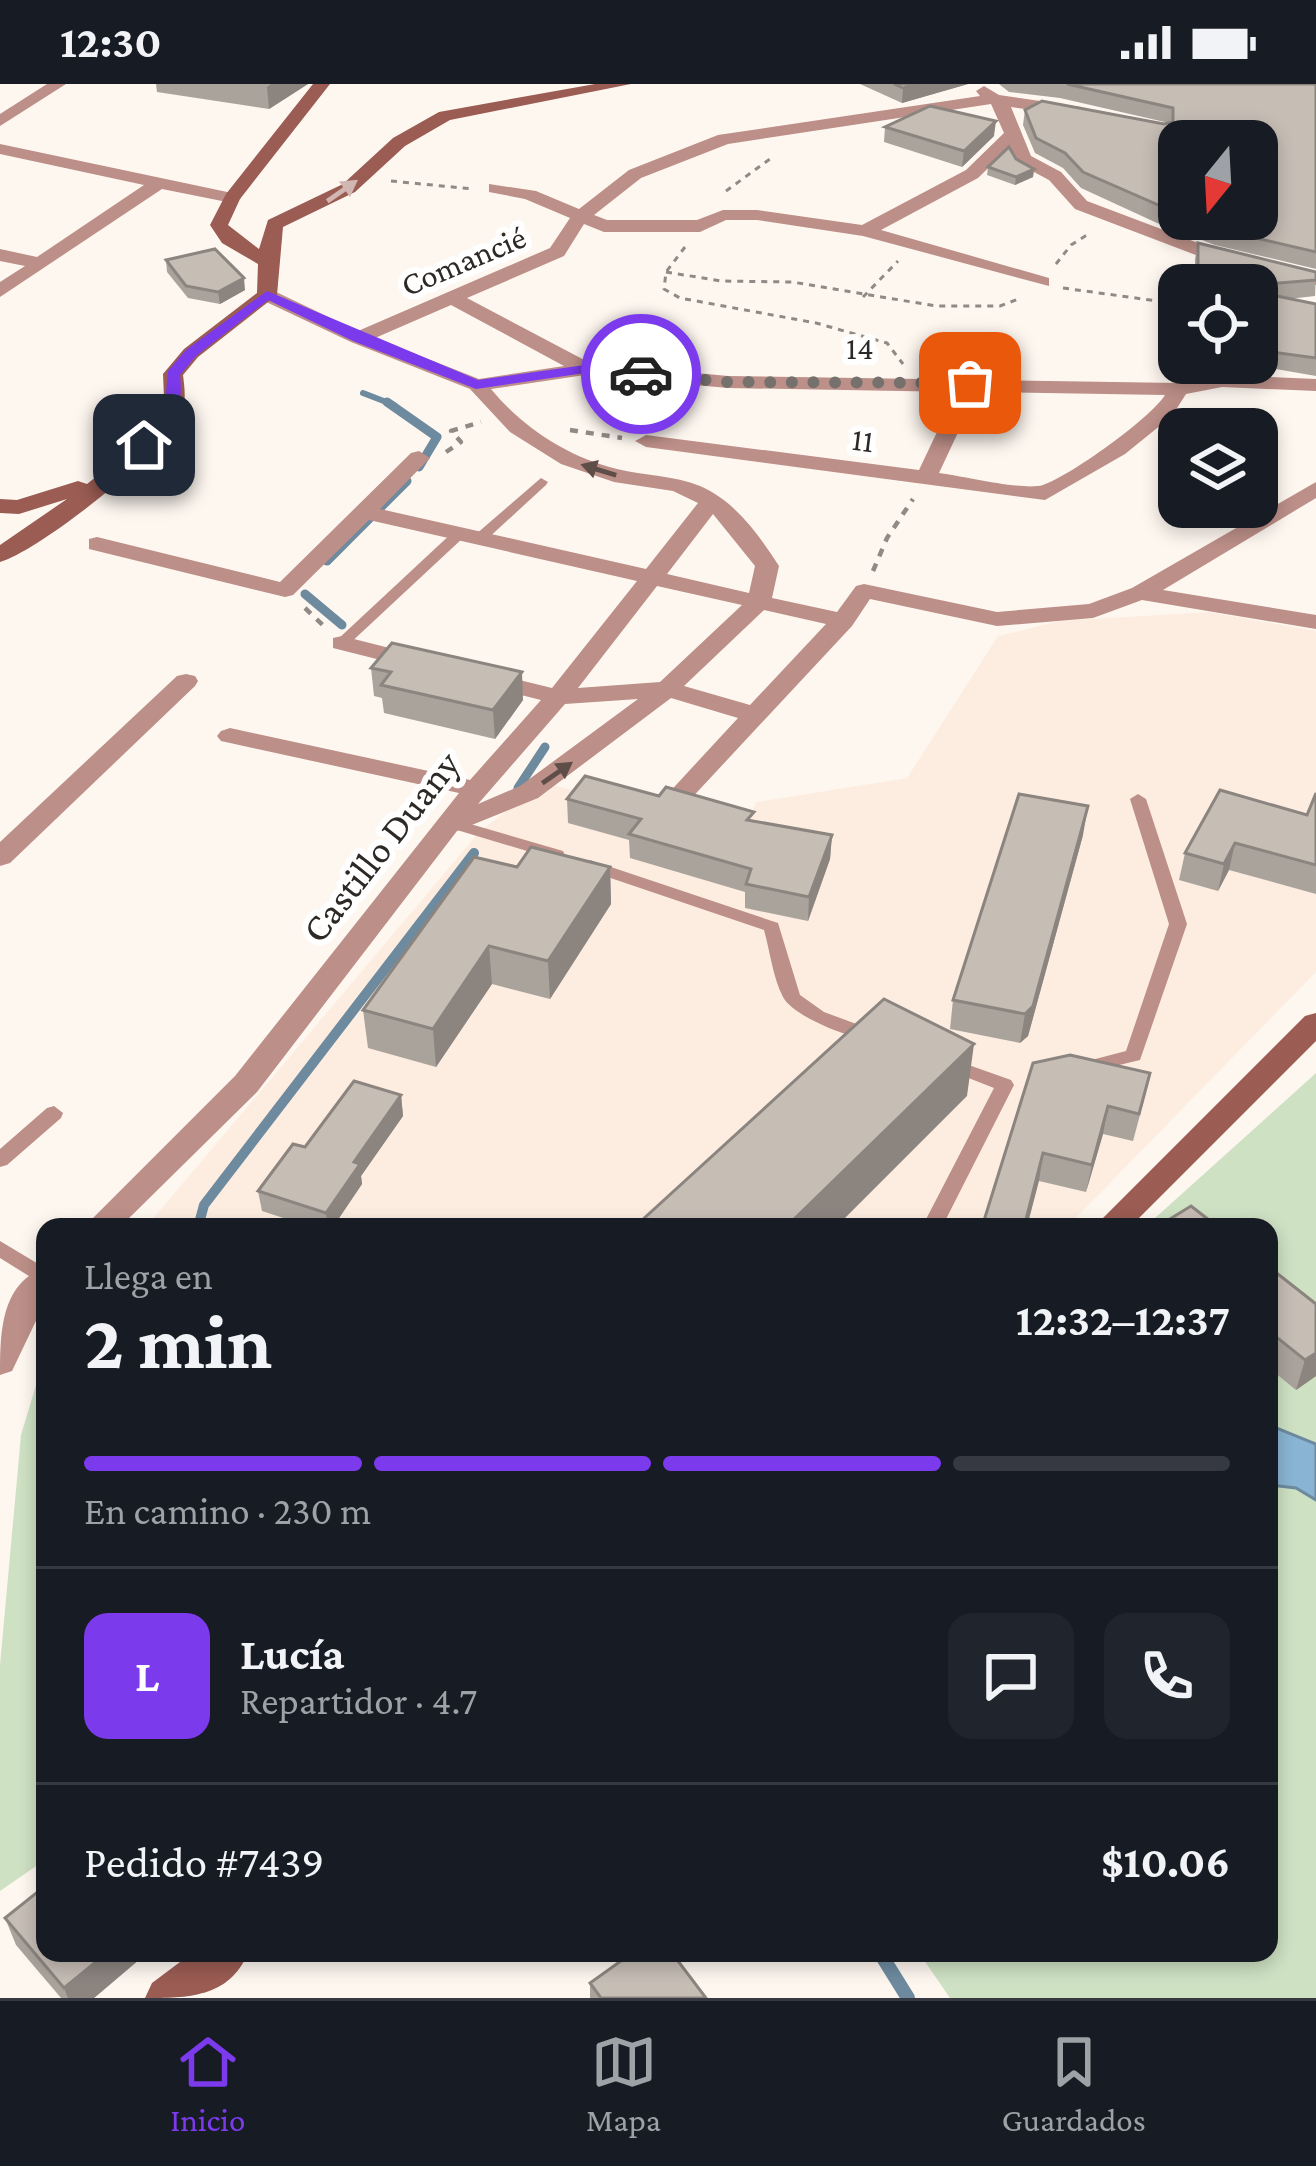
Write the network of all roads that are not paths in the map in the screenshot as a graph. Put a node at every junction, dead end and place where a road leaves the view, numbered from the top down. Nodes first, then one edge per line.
1 (58, 84) edge
2 (322, 84) edge
3 (623, 84) edge
4 (976, 84) edge
5 (994, 99) junction
6 (1095, 115) edge
7 (0, 122) edge
8 (1012, 135) junction
9 (0, 149) edge
10 (156, 185) junction
11 (495, 188) dead end
12 (232, 198) junction
13 (580, 217) junction
14 (865, 230) junction
15 (1308, 254) edge
16 (0, 256) edge
17 (39, 263) junction
18 (1252, 263) junction
19 (272, 264) junction
20 (1316, 279) edge
21 (1042, 282) road end
22 (0, 291) edge
23 (267, 295) junction
24 (450, 297) junction
25 (358, 338) junction
26 (585, 369) junction
27 (970, 383) junction
28 (476, 385) junction
29 (1316, 386) edge
30 (1179, 389) junction
31 (646, 441) road end
32 (419, 458) dead end
33 (121, 467) junction
34 (925, 480) junction
35 (541, 482) dead end
36 (1316, 489) edge
37 (710, 503) junction
38 (0, 506) edge
39 (376, 515) junction
40 (470, 536) junction
41 (97, 544) dead end
42 (0, 555) edge
43 (652, 577) junction
44 (1140, 593) junction
45 (759, 602) junction
46 (843, 621) junction
47 (1316, 622) edge
48 (342, 643) joint
49 (186, 681) dead end
50 (667, 689) junction
51 (558, 698) junction
52 (752, 714) junction
53 (230, 736) dead end
54 (476, 789) junction
55 (676, 798) edge
56 (1138, 799) dead end
57 (453, 824) junction
58 (0, 857) edge
59 (1316, 1023) edge
60 (902, 1047) edge
61 (922, 1054) edge
62 (1070, 1070) edge
63 (1027, 1080) edge
64 (1005, 1085) junction
65 (54, 1113) dead end
66 (0, 1160) edge
67 (109, 1218) edge
68 (937, 1218) edge
69 (1119, 1218) edge
70 (0, 1248) edge
71 (36, 1274) edge
72 (36, 1290) edge
73 (0, 1361) edge
74 (215, 1962) edge
75 (166, 1998) edge

1 - 7 street
2 - 12 main road
19 -> 3 main road
4 - 5 street
5 - 6 street, Comancié
5 - 8 street
5 - 13 street, Comancié
8 - 14 street
8 - 18 street
9 - 10 street
10 - 12 street
10 - 17 street
11 - 13 street
12 - 19 main road
13 - 14 street
13 - 24 street, Comancié
14 - 21 street
15 - 18 street
16 - 17 street
17 - 22 street
18 - 20 street
19 - 23 main road
23 - 25 street, Comancié
23 - 33 main road
24 - 25 street, Comancié
24 - 26 street
25 - 28 street, Comancié
26 - 27 street, 14
26 - 28 street, 14
27 - 30 street, 14
27 - 34 street
37 -> 28 street
29 - 30 street, 14
30 - 34 street, 11
31 - 34 street, 11
32 - 39 street
33 - 38 main road
33 - 42 main road
35 - 40 lane
36 - 44 street
37 - 43 street, Castillo Duany
37 - 45 street
39 - 40 street
39 - 41 street
40 - 43 street
40 - 48 lane
43 - 45 street
43 - 51 street, Castillo Duany
44 - 46 street
44 - 47 street
45 - 46 street
45 - 50 street
46 - 52 street
48 - 51 street
49 - 58 street
50 - 51 street
50 - 52 street
57 -> 50 street
51 - 54 street, Castillo Duany
52 - 55 street
53 - 54 street
54 - 57 street, Castillo Duany
56 - 62 lane
57 - 60 lane
57 - 67 street, Castillo Duany
59 - 69 main road
61 - 64 lane
63 - 64 lane
64 - 68 lane
65 - 66 lane
70 - 71 lane
72 - 73 street
74 - 75 main road

